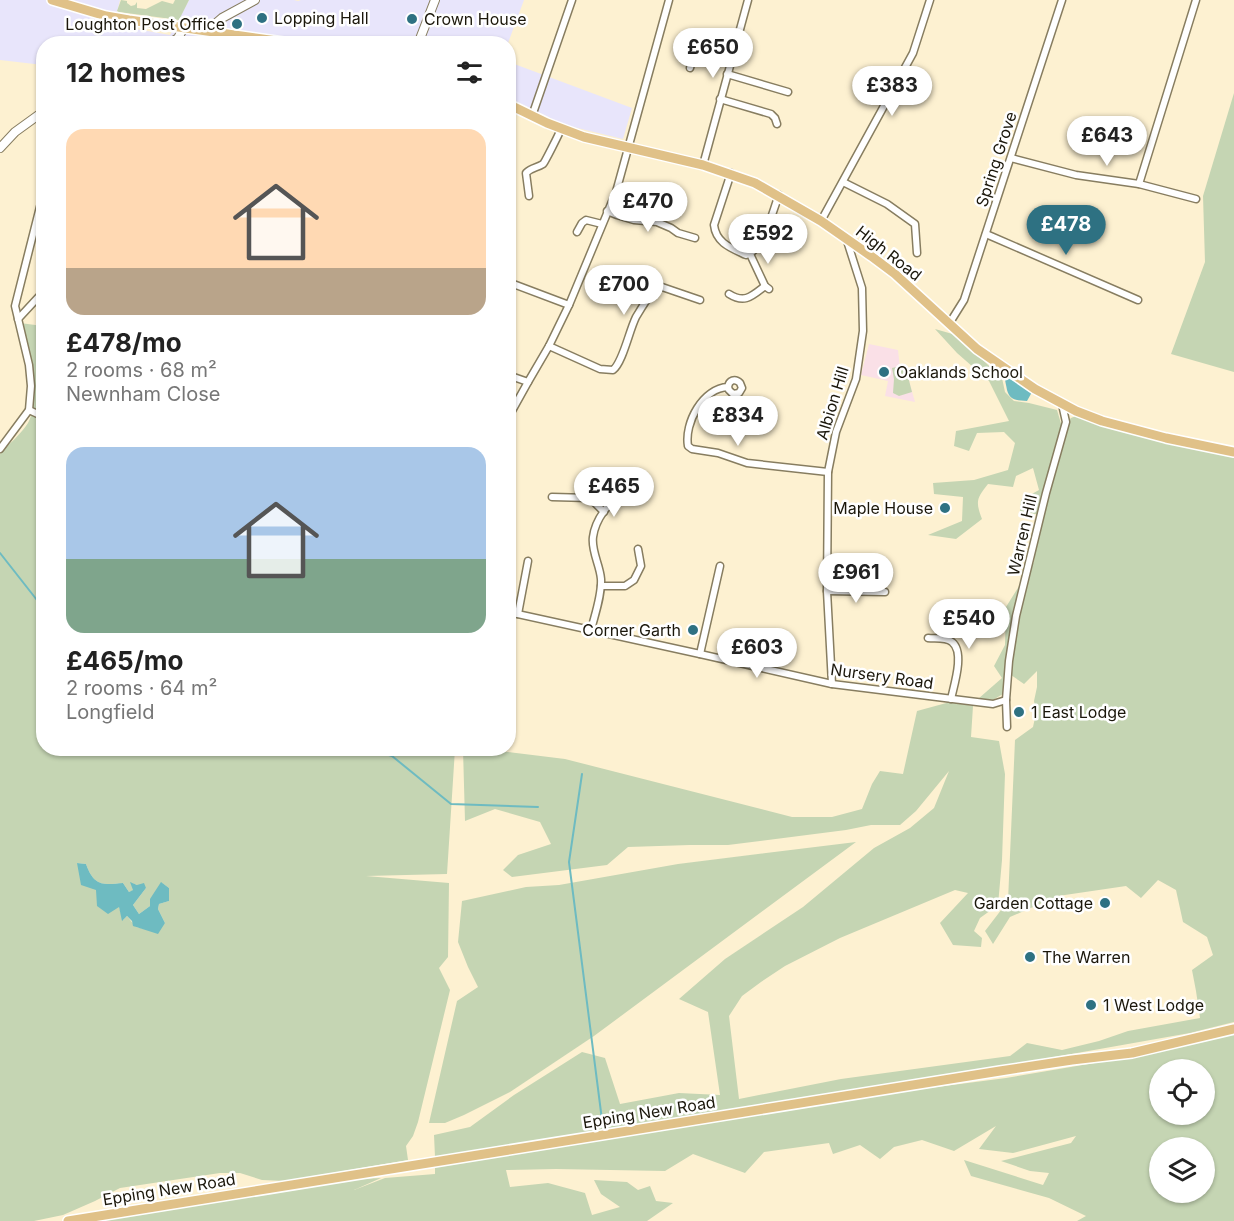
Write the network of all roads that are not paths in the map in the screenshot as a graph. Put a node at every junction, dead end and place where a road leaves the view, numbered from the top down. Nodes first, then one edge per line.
1 (52, 0) edge
2 (255, 0) edge
3 (435, 0) edge
4 (572, 0) edge
5 (669, 0) edge
6 (748, 0) edge
7 (930, 0) edge
8 (1062, 0) edge
9 (1196, 0) edge
10 (183, 29) junction
11 (214, 33) junction
12 (179, 36) edge
13 (237, 36) edge
14 (421, 36) edge
15 (731, 60) junction
16 (690, 68) dead end
17 (727, 74) junction
18 (788, 92) dead end
19 (720, 99) junction
20 (516, 108) edge
21 (532, 116) junction
22 (36, 117) edge
23 (777, 124) dead end
24 (561, 129) junction
25 (628, 146) junction
26 (0, 148) edge
27 (1011, 158) junction
28 (703, 165) junction
29 (731, 173) junction
30 (843, 182) junction
31 (1139, 184) junction
32 (779, 195) junction
33 (529, 196) dead end
34 (1197, 199) dead end
35 (607, 211) junction
36 (821, 221) junction
37 (36, 223) edge
38 (602, 224) junction
39 (577, 232) dead end
40 (986, 234) junction
41 (695, 237) dead end
42 (848, 240) junction
43 (917, 253) dead end
44 (750, 254) junction
45 (516, 285) edge
46 (729, 294) dead end
47 (36, 300) edge
48 (700, 300) dead end
49 (1138, 300) dead end
50 (569, 305) junction
51 (18, 319) junction
52 (949, 324) junction
53 (549, 346) junction
54 (516, 378) edge
55 (528, 382) junction
56 (728, 387) dead end
57 (516, 403) edge
58 (1062, 404) junction
59 (29, 410) junction
60 (1076, 411) junction
61 (36, 413) edge
62 (1066, 423) junction
63 (0, 449) edge
64 (1234, 452) edge
65 (828, 471) junction
66 (552, 497) dead end
67 (590, 498) junction
68 (603, 512) junction
69 (638, 549) dead end
70 (528, 561) dead end
71 (720, 566) dead end
72 (601, 586) junction
73 (827, 591) junction
74 (885, 592) dead end
75 (518, 614) joint
76 (591, 630) junction
77 (927, 638) dead end
78 (700, 654) junction
79 (832, 684) junction
80 (951, 699) junction
81 (1006, 700) junction
82 (1006, 727) dead end
83 (1234, 1029) edge
84 (68, 1221) edge

1 - 10 main road
2 - 11 street
3 - 14 street
4 - 21 street
5 - 25 street
6 - 15 street
7 - 30 street
8 - 27 street, Spring Grove
9 - 31 street
10 - 11 main road
10 - 12 street
11 - 13 main road
15 - 16 street
15 - 17 street
17 - 18 street
17 - 19 street
19 - 23 street
19 - 28 street
20 - 21 main road, High Road
21 - 24 main road, High Road
22 - 26 street
24 - 25 main road, High Road
24 - 33 street
25 - 28 main road, High Road
25 - 35 street
27 - 31 street
27 - 40 street, Spring Grove
28 - 29 main road, High Road
29 - 32 main road, High Road
29 - 44 street
30 - 36 street
30 - 43 street
31 - 34 street
32 - 36 main road, High Road
32 - 44 street
35 - 38 street
35 - 41 street
36 - 42 main road, High Road
37 - 51 street
38 - 39 street
38 - 50 street
40 - 49 street
40 - 52 street, Spring Grove
42 - 52 main road, High Road
42 - 65 street, Albion Hill
44 - 46 street
45 - 50 street
47 - 51 street
48 - 53 street
50 - 53 street
51 - 59 street
52 - 58 main road, High Road
53 - 55 street
54 - 55 street
55 - 57 street
56 - 65 street
58 - 60 main road, High Road
58 - 62 street, Warren Hill
59 - 61 street
59 - 63 street
60 - 62 street, Warren Hill
60 - 64 main road, High Road
62 - 81 street, Warren Hill
65 - 73 street, Albion Hill
66 - 67 street
67 - 68 street
67 - 68 street
68 - 72 street
69 - 72 street
70 - 75 street
71 - 78 street
72 - 76 street
73 - 74 street
73 - 79 street, Albion Hill
75 - 76 street, Nursery Road
76 - 78 street, Nursery Road
77 - 80 street
78 - 79 street, Nursery Road
79 - 80 street, Nursery Road
80 - 81 street, Nursery Road
81 - 82 street, Warren Hill
83 - 84 main road, Epping New Road

